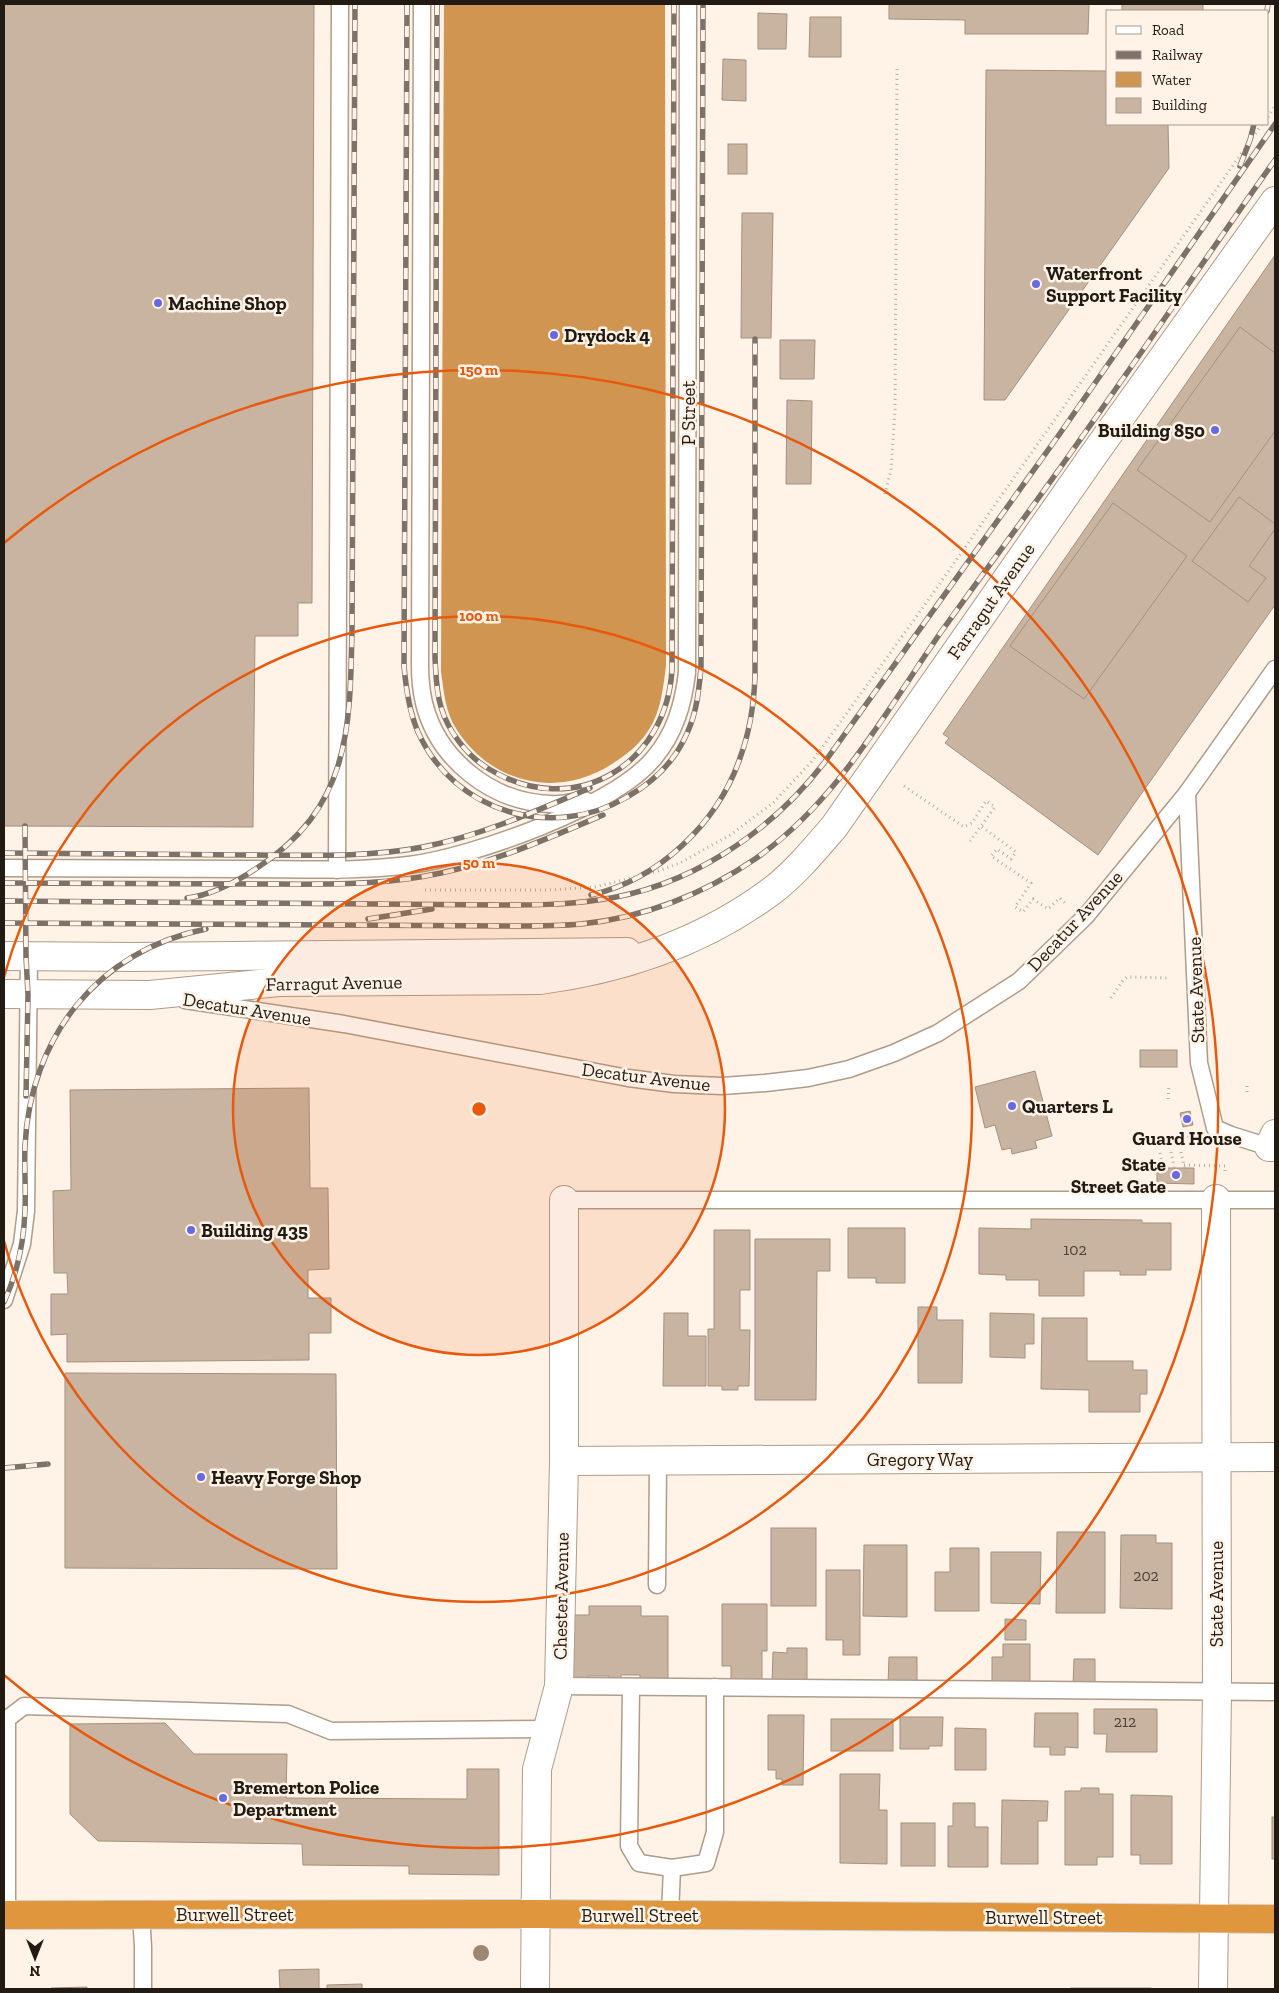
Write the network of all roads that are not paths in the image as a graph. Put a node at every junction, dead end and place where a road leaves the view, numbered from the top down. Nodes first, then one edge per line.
1 (340, 4) edge
2 (422, 4) edge
3 (688, 4) edge
4 (1275, 201) edge
5 (1275, 669) edge
6 (611, 792) junction
7 (1187, 794) junction
8 (4, 868) edge
9 (337, 870) junction
10 (661, 951) junction
11 (16, 956) edge
12 (16, 994) edge
13 (150, 994) junction
14 (1273, 1143) edge
15 (1216, 1199) junction
16 (564, 1200) joint
17 (1275, 1200) edge
18 (4, 1300) edge
19 (1215, 1457) junction
20 (1275, 1457) edge
21 (564, 1461) junction
22 (658, 1461) junction
23 (657, 1584) dead end
24 (559, 1686) junction
25 (630, 1687) junction
26 (715, 1688) junction
27 (1217, 1692) junction
28 (1275, 1692) edge
29 (548, 1729) junction
30 (672, 1868) junction
31 (141, 1914) junction
32 (535, 1914) junction
33 (6, 1915) edge
34 (670, 1915) junction
35 (1214, 1919) junction
36 (1275, 1919) edge
37 (143, 1989) edge
38 (535, 1989) edge
39 (1213, 1989) edge

1 - 9 lane
2 - 6 lane
3 - 6 lane, P Street
4 - 10 street, Farragut Avenue
5 - 7 lane, Decatur Avenue
6 - 9 lane
7 - 13 lane, Decatur Avenue
7 - 14 lane, State Avenue
8 - 9 lane
10 - 11 street, Farragut Avenue
10 - 13 street, Farragut Avenue
11 - 12 lane
12 - 13 street, Farragut Avenue
12 - 18 lane
15 - 16 lane
15 - 17 lane
15 - 19 street, State Avenue
16 - 21 street, Chester Avenue
19 - 20 street, Gregory Way
19 - 22 street, Gregory Way
19 - 27 street, State Avenue
21 - 22 street, Gregory Way
21 - 24 street, Chester Avenue
22 - 23 lane
24 - 25 lane
24 - 29 street, Chester Avenue
25 - 26 lane
25 - 30 lane
26 - 27 lane
26 - 30 lane
27 - 28 lane
27 - 35 street, State Avenue
29 - 32 street, Chester Avenue
29 - 33 lane
30 - 34 lane
31 - 32 highway, Burwell Street
31 - 33 highway, Burwell Street
31 - 37 lane
32 - 34 highway, Burwell Street
32 - 38 street, Chester Avenue
34 - 35 highway, Burwell Street
35 - 36 highway, Burwell Street
35 - 39 street, State Avenue

